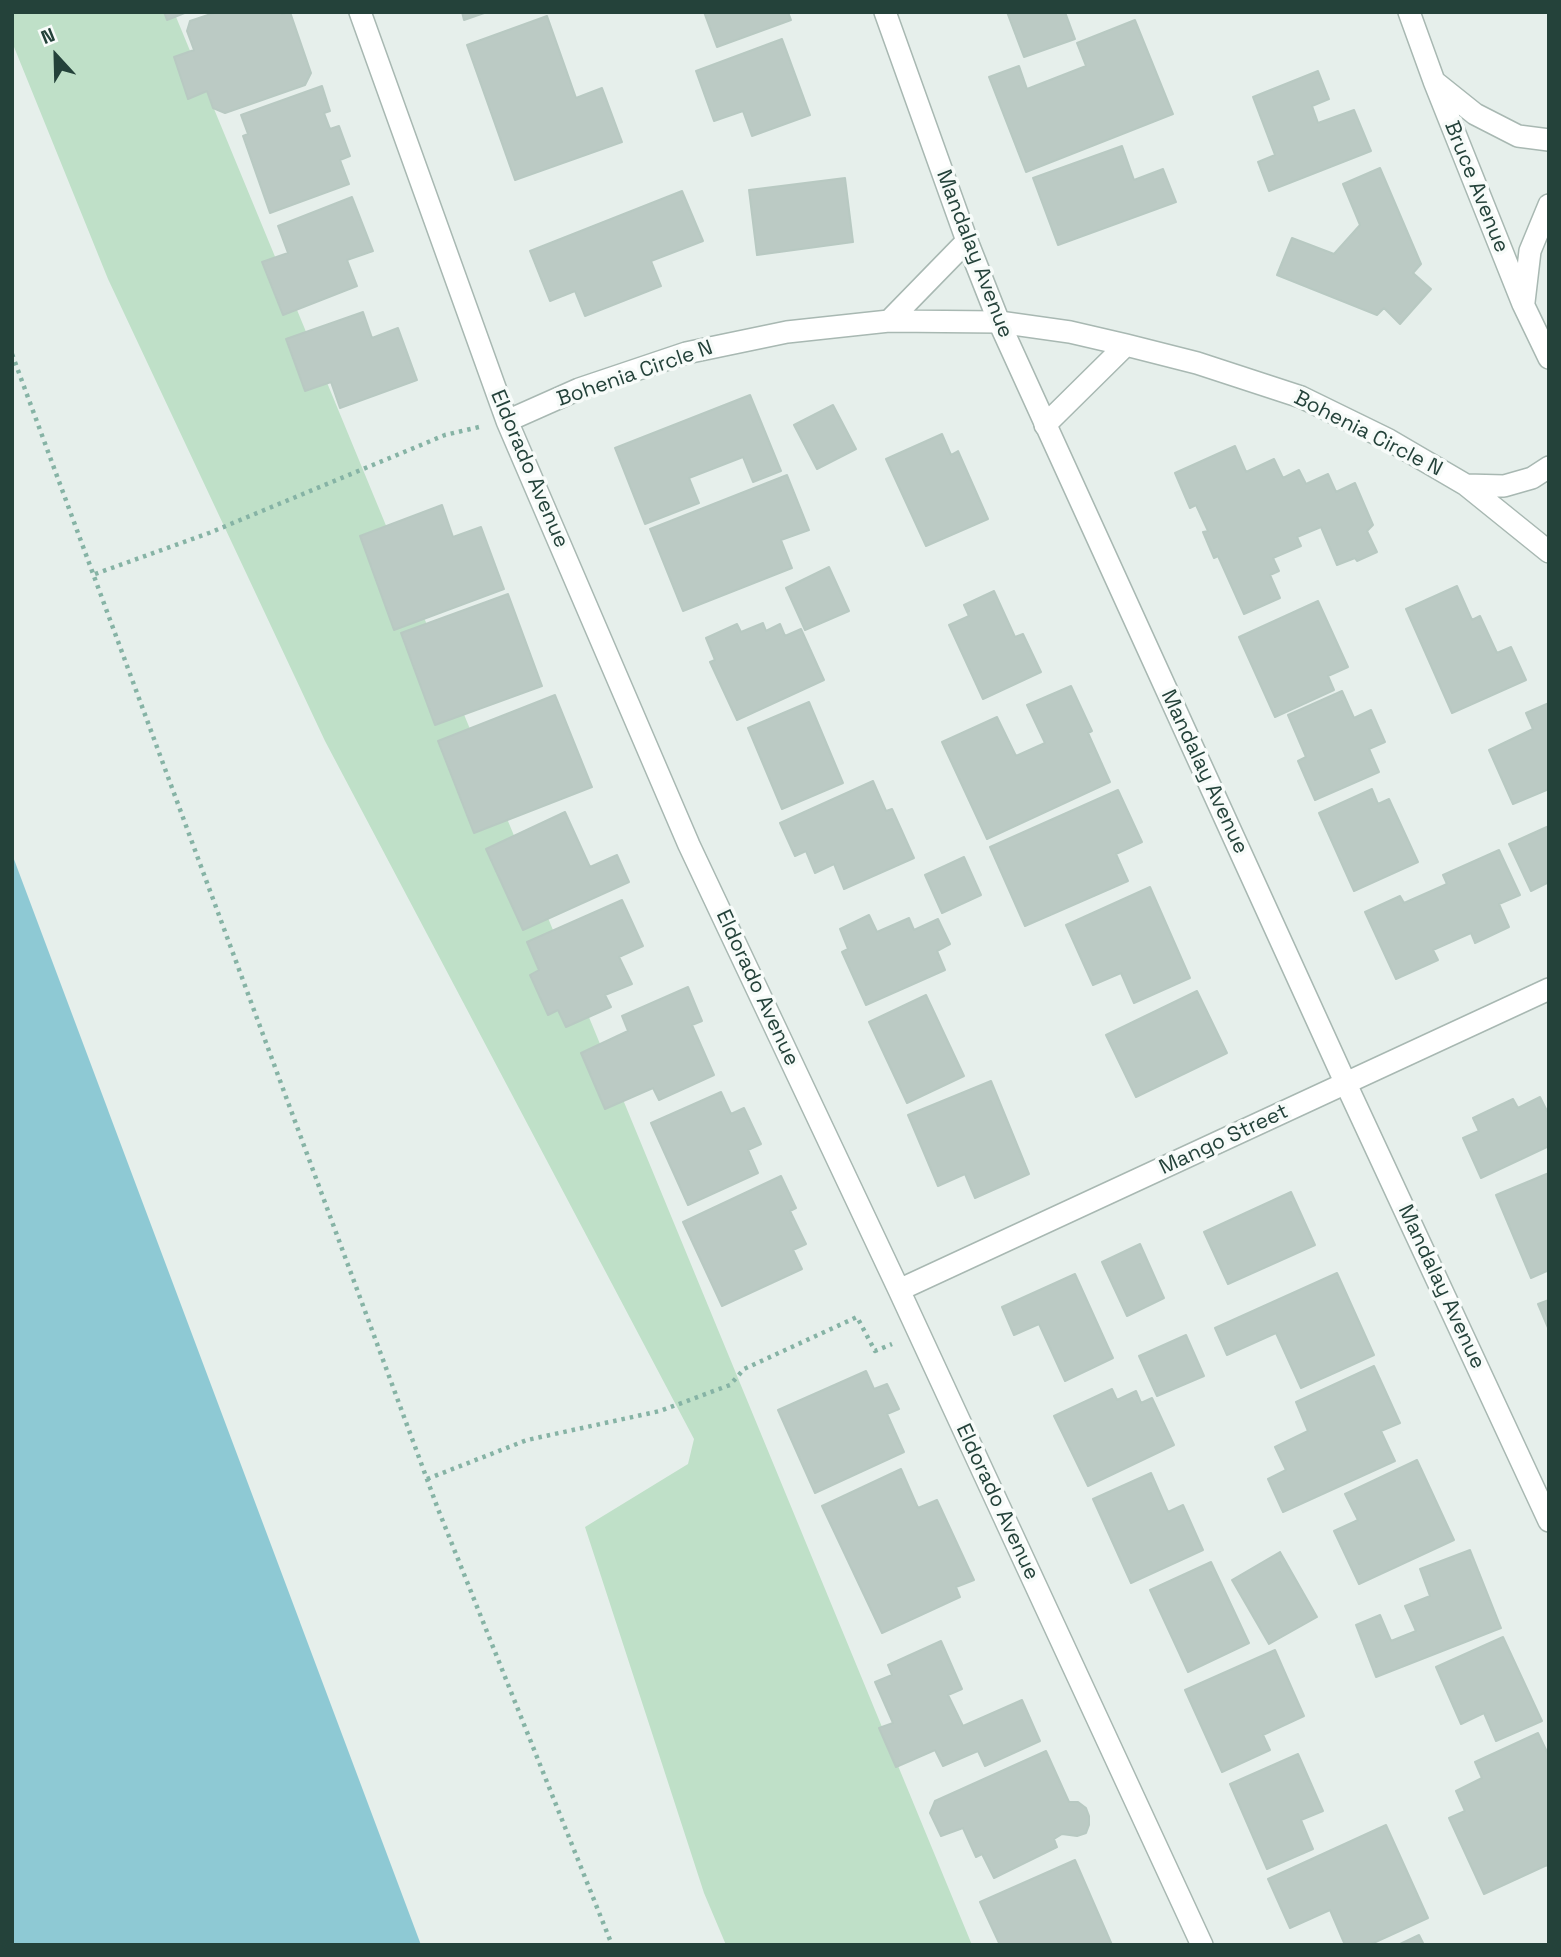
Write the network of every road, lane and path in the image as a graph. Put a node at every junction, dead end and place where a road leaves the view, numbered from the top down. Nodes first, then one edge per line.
1 (360, 12) edge
2 (885, 12) edge
3 (1409, 12) edge
4 (1434, 81) junction
5 (1549, 140) edge
6 (1549, 205) edge
7 (967, 241) junction
8 (1523, 304) junction
9 (889, 321) junction
10 (999, 322) junction
11 (1126, 345) junction
12 (12, 354) edge
13 (1549, 358) edge
14 (507, 421) junction
15 (1045, 425) junction
16 (1549, 467) edge
17 (1466, 485) junction
18 (1549, 552) edge
19 (95, 574) junction
20 (1549, 989) edge
21 (1346, 1084) junction
22 (899, 1290) junction
23 (919, 1333) junction
24 (427, 1479) junction
25 (1549, 1521) edge
26 (612, 1945) edge
27 (1202, 1945) edge

1 - 14 street, Eldorado Avenue
2 - 7 street, Mandalay Avenue
3 - 4 street, Bruce Avenue
4 - 5 street
4 - 8 street, Bruce Avenue
6 - 8 street
7 - 9 street
7 - 10 street, Mandalay Avenue
8 - 13 street, Bruce Avenue
9 - 10 street, Bohenia Circle N
9 - 14 street, Bohenia Circle N
10 - 11 street, Bohenia Circle N
10 - 15 street, Mandalay Avenue
11 - 15 street
11 - 17 street, Bohenia Circle N
12 - 19 path
14 - 19 path
14 - 22 street, Eldorado Avenue
15 - 21 street, Mandalay Avenue
16 - 17 street
17 - 18 street, Bohenia Circle N
19 - 24 path
20 - 21 street, Mango Street
21 - 22 street, Mango Street
21 - 25 street, Mandalay Avenue
22 - 23 street, Eldorado Avenue
23 - 24 path
23 - 27 street, Eldorado Avenue
24 - 26 path

